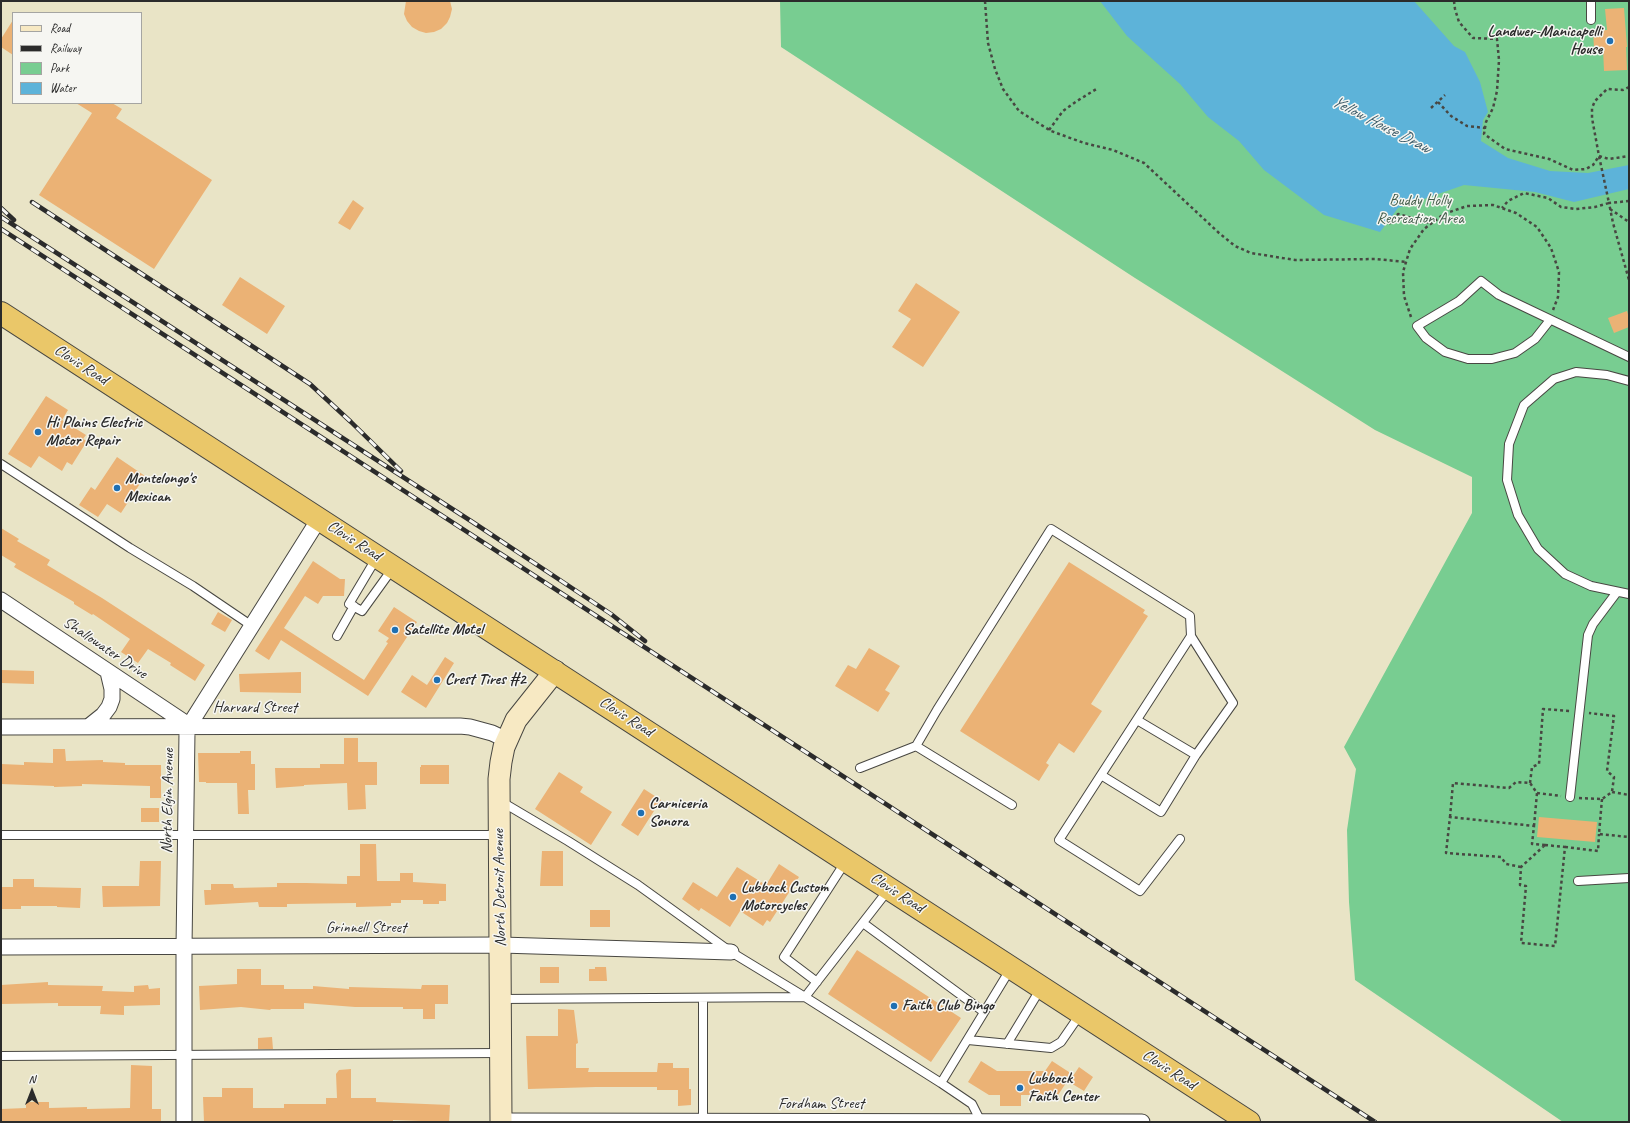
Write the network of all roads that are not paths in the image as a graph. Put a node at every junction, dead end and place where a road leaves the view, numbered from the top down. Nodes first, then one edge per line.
1 (1591, 1) edge
2 (1590, 20) dead end
3 (1, 313) edge
4 (1550, 320) junction
5 (1629, 357) edge
6 (1629, 381) edge
7 (1, 464) edge
8 (319, 519) junction
9 (386, 562) junction
10 (1617, 592) junction
11 (1629, 594) edge
12 (1, 600) edge
13 (354, 606) junction
14 (252, 626) junction
15 (336, 636) dead end
16 (1191, 636) junction
17 (555, 671) junction
18 (108, 672) junction
19 (1137, 720) junction
20 (88, 726) junction
21 (190, 726) junction
22 (1, 727) edge
23 (507, 740) junction
24 (916, 746) junction
25 (1196, 755) junction
26 (860, 768) dead end
27 (1101, 775) junction
28 (1570, 797) road end
29 (499, 801) junction
30 (1012, 805) dead end
31 (1, 835) edge
32 (186, 835) junction
33 (500, 835) junction
34 (1180, 839) dead end
35 (847, 861) junction
36 (1629, 878) edge
37 (1578, 881) dead end
38 (889, 888) junction
39 (863, 923) junction
40 (501, 945) junction
41 (1, 947) edge
42 (184, 947) junction
43 (731, 952) junction
44 (1011, 967) junction
45 (817, 982) junction
46 (1042, 987) junction
47 (805, 997) junction
48 (703, 998) junction
49 (501, 999) junction
50 (984, 1012) junction
51 (1081, 1013) junction
52 (968, 1040) junction
53 (1007, 1044) junction
54 (501, 1053) junction
55 (184, 1055) junction
56 (1, 1056) edge
57 (941, 1083) junction
58 (501, 1121) edge
59 (703, 1121) edge
60 (184, 1122) edge
61 (981, 1122) edge
62 (1142, 1122) edge
63 (1249, 1122) edge

1 - 2 lane
3 - 8 highway, Clovis Road
4 - 4 lane
4 - 5 lane
6 - 10 lane
7 - 14 lane
8 - 9 highway, Clovis Road
8 - 14 street, North Elgin Avenue
9 - 13 lane
9 - 13 lane
9 - 17 highway, Clovis Road
10 - 11 lane
10 - 28 lane
12 - 18 street, Shallowater Drive
13 - 15 lane
14 - 21 street, North Elgin Avenue
16 - 19 lane
16 - 24 lane
16 - 25 lane
17 - 23 street, North Detroit Avenue
17 - 35 highway, Clovis Road
18 - 20 street
18 - 21 street, Shallowater Drive
19 - 25 lane
19 - 27 lane
20 - 21 street, Harvard Street
20 - 22 street, Harvard Street
21 - 23 street, Harvard Street
21 - 32 street, North Elgin Avenue
23 - 29 street, North Detroit Avenue
24 - 26 lane
24 - 30 lane
25 - 27 lane
27 - 34 lane
29 - 33 street, North Detroit Avenue
29 - 43 lane
31 - 32 lane
32 - 33 lane
32 - 42 street, North Elgin Avenue
33 - 40 street, North Detroit Avenue
35 - 38 highway, Clovis Road
35 - 45 lane
36 - 37 lane
38 - 39 lane
38 - 44 highway, Clovis Road
39 - 45 lane
39 - 50 lane
40 - 42 street, Grinnell Street
40 - 43 street, Grinnell Street
40 - 49 street, North Detroit Avenue
41 - 42 street, Grinnell Street
42 - 55 street, North Elgin Avenue
43 - 47 lane
44 - 46 highway, Clovis Road
44 - 50 lane
45 - 47 lane
46 - 51 highway, Clovis Road
46 - 53 lane
47 - 48 lane
47 - 57 lane
48 - 49 lane
48 - 59 lane
49 - 54 street, North Detroit Avenue
50 - 52 lane
51 - 53 lane
51 - 63 highway, Clovis Road
52 - 53 lane
52 - 57 lane
54 - 55 lane
54 - 58 street, North Detroit Avenue
55 - 56 lane
55 - 60 street, North Elgin Avenue
57 - 61 lane
58 - 59 street, Fordham Street
59 - 61 street, Fordham Street
61 - 62 street, Fordham Street

